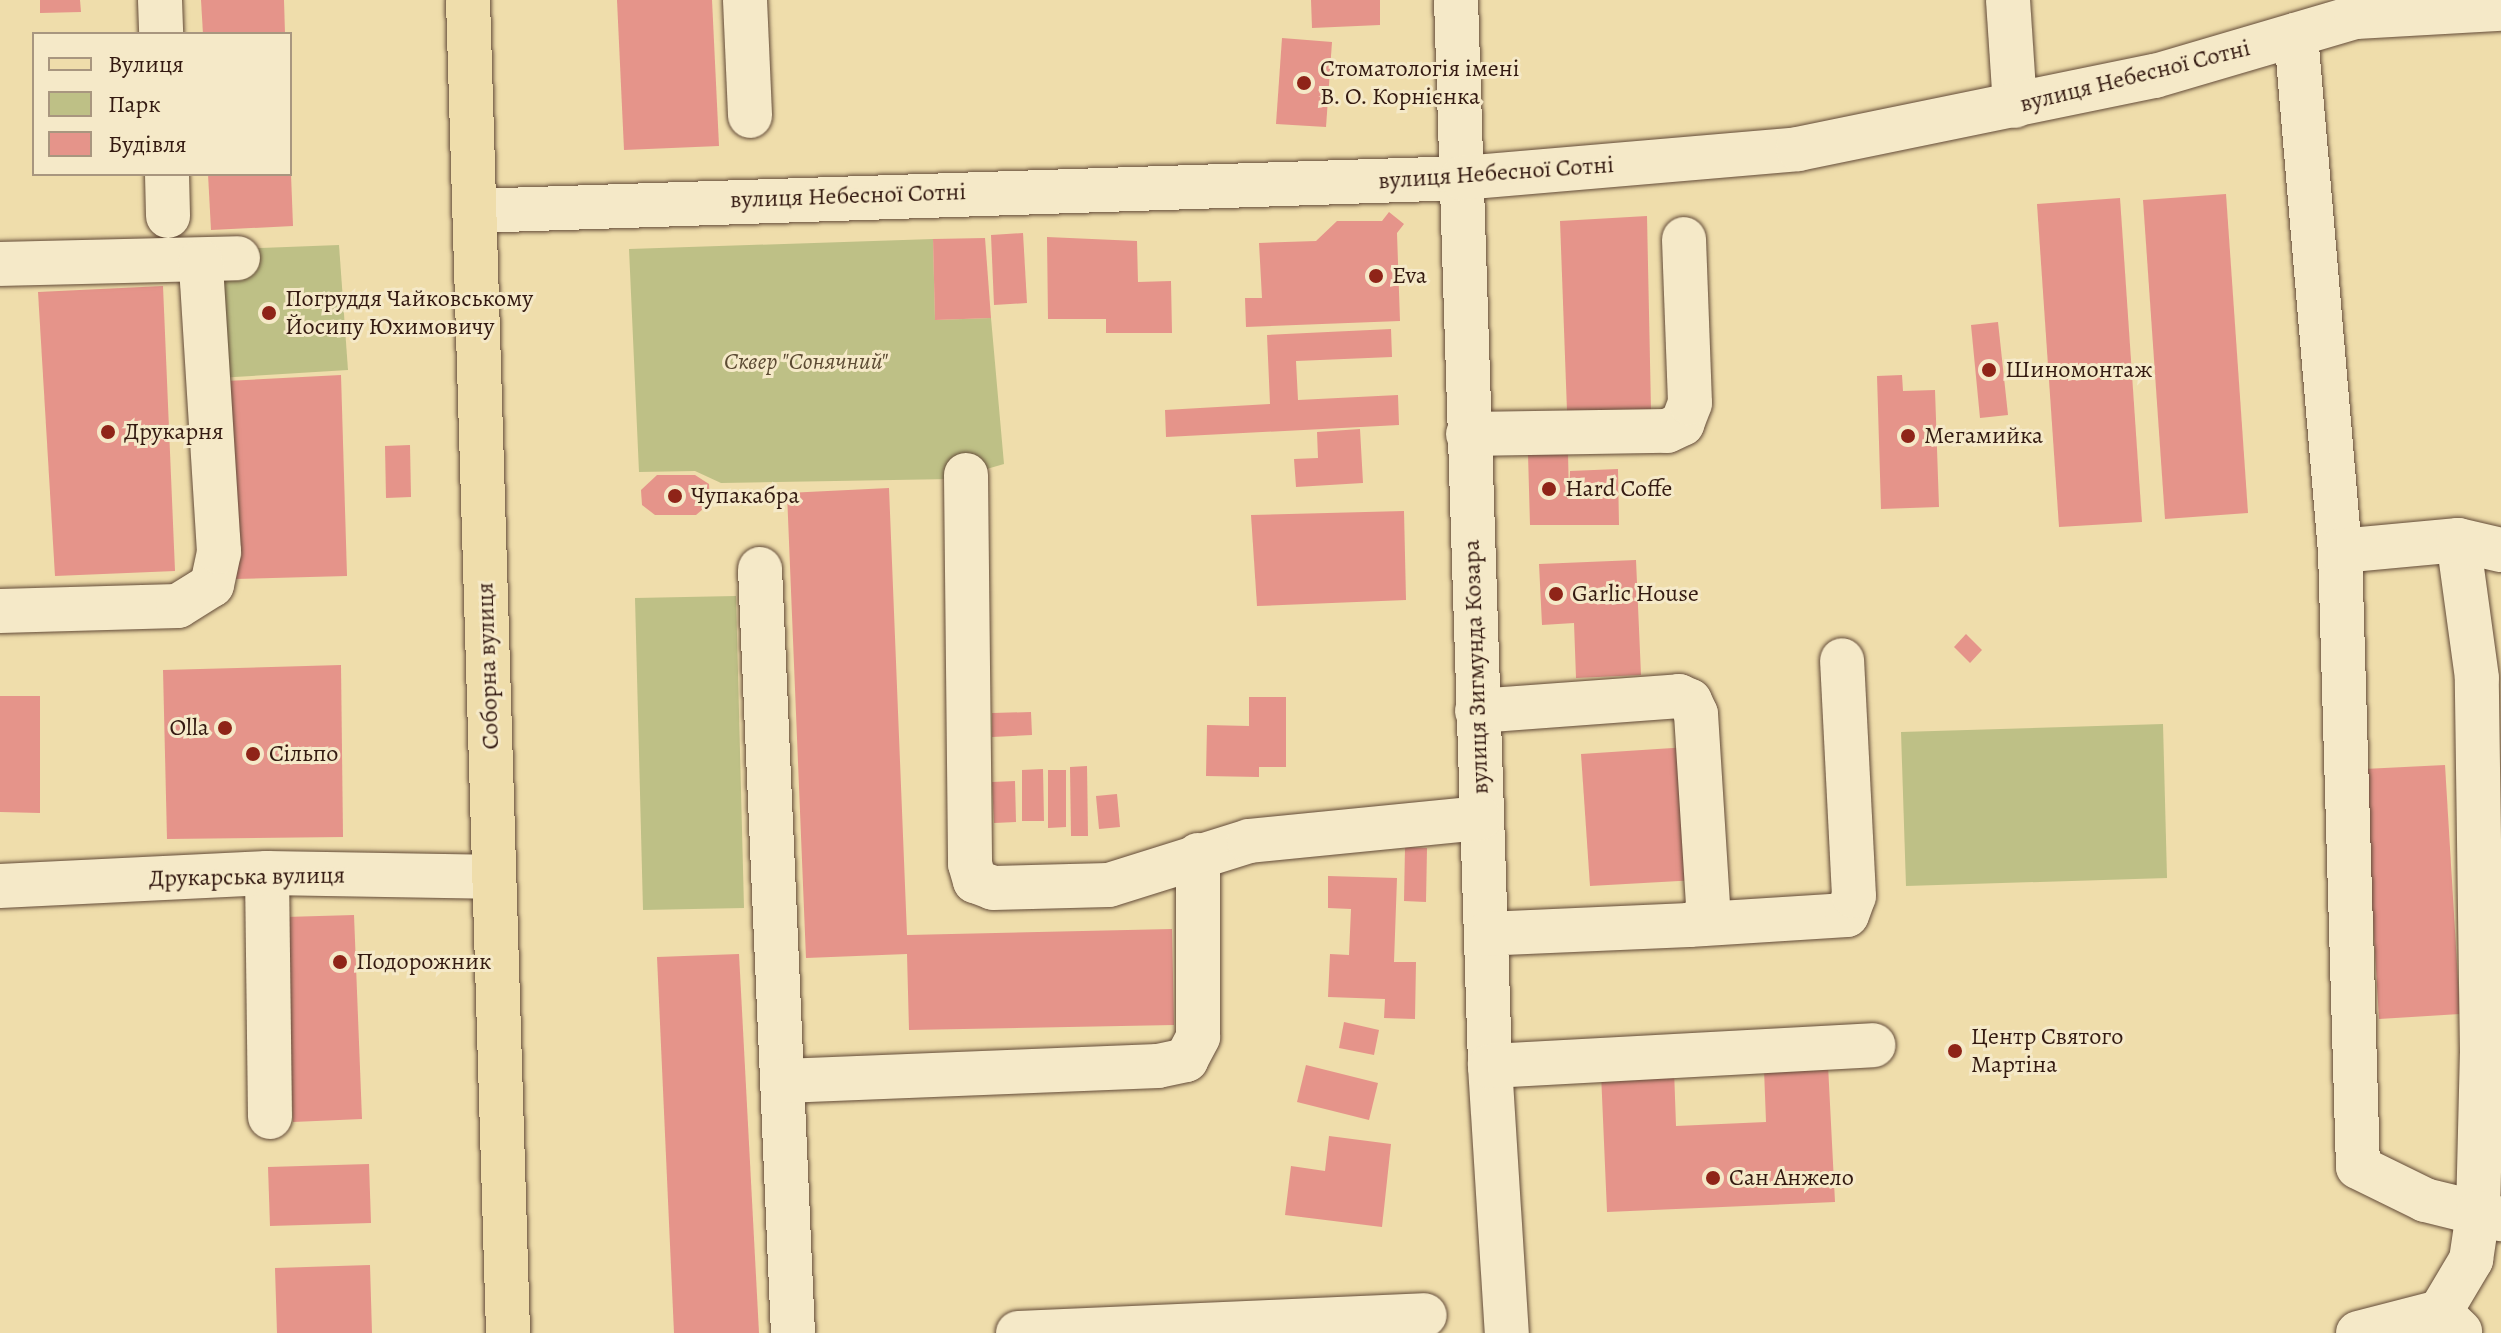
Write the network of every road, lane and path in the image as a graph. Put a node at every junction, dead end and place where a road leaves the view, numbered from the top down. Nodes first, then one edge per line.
1 (160, 0) edge
2 (468, 0) edge
3 (745, 0) edge
4 (1456, 0) edge
5 (2008, 0) edge
6 (2501, 9) edge
7 (161, 32) edge
8 (2296, 35) junction
9 (2015, 106) junction
10 (750, 116) dead end
11 (1462, 178) junction
12 (474, 211) junction
13 (1684, 239) dead end
14 (0, 264) edge
15 (1468, 434) junction
16 (966, 475) dead end
17 (2458, 540) junction
18 (2501, 550) edge
19 (2340, 551) junction
20 (760, 569) dead end
21 (0, 611) edge
22 (1842, 660) dead end
23 (1477, 711) junction
24 (1480, 818) junction
25 (1198, 855) junction
26 (267, 873) junction
27 (494, 877) junction
28 (0, 886) edge
29 (1689, 925) junction
30 (1486, 934) junction
31 (1873, 1045) dead end
32 (1490, 1066) junction
33 (783, 1081) junction
34 (270, 1117) dead end
35 (2489, 1216) edge
36 (1425, 1315) dead end
37 (2451, 1322) edge
38 (508, 1333) edge
39 (793, 1333) edge
40 (1018, 1333) edge
41 (1507, 1333) edge
42 (2358, 1333) edge

1 - 7 street
2 - 12 main road, Соборна вулиця
3 - 10 street
4 - 11 street, вулиця Зигмунда Козара
5 - 9 street
6 - 8 street, вулиця Небесної Сотні
8 - 9 street, вулиця Небесної Сотні
8 - 19 street
9 - 11 street, вулиця Небесної Сотні
11 - 12 street, вулиця Небесної Сотні
11 - 15 street, вулиця Зигмунда Козара
12 - 27 main road, Соборна вулиця
13 - 15 street
14 - 21 street
15 - 23 street, вулиця Зигмунда Козара
16 - 25 street
17 - 18 street
17 - 19 street
17 - 35 street
19 - 35 street
20 - 33 street
22 - 29 street
23 - 24 street, вулиця Зигмунда Козара
23 - 29 street
24 - 25 street
24 - 30 street, вулиця Зигмунда Козара
25 - 33 street
26 - 27 street, Друкарська вулиця
26 - 28 street, Друкарська вулиця
26 - 34 street
27 - 38 main road, Соборна вулиця
29 - 30 street
30 - 32 street, вулиця Зигмунда Козара
31 - 32 street
32 - 41 street, вулиця Зигмунда Козара
33 - 39 street
35 - 37 street
36 - 40 street
37 - 42 street

